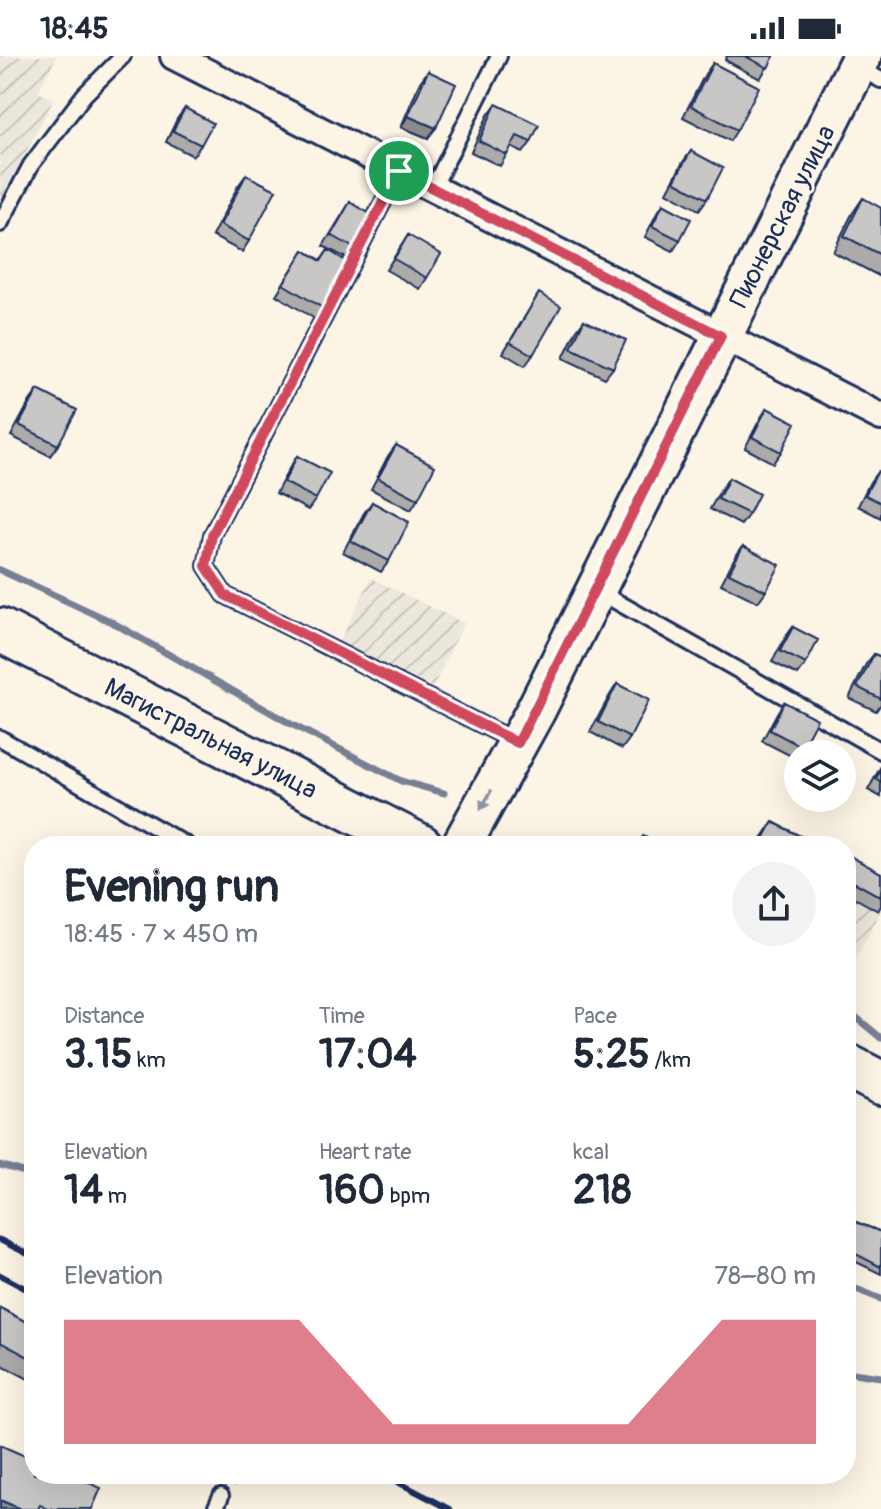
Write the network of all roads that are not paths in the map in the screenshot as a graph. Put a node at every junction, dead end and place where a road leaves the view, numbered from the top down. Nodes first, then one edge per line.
1 (123, 56) edge
2 (174, 56) edge
3 (499, 56) edge
4 (867, 68) edge
5 (399, 171) junction
6 (433, 188) junction
7 (0, 224) edge
8 (721, 336) junction
9 (881, 417) edge
10 (595, 590) junction
11 (0, 630) edge
12 (0, 738) edge
13 (518, 743) junction
14 (881, 751) edge
15 (171, 836) edge
16 (402, 836) edge
17 (467, 836) edge
18 (856, 1070) edge
19 (881, 1083) edge

1 - 7 lane
2 - 5 street
3 - 6 lane
4 - 8 street, Пионерская улица
5 - 6 street
5 - 13 lane
6 - 8 street
8 - 9 street
8 - 10 street, Пионерская улица
10 - 13 street, Пионерская улица
10 - 14 lane
11 - 16 main road, Магистральная улица
12 - 15 lane
13 -> 17 street, Пионерская улица
18 - 19 main road

